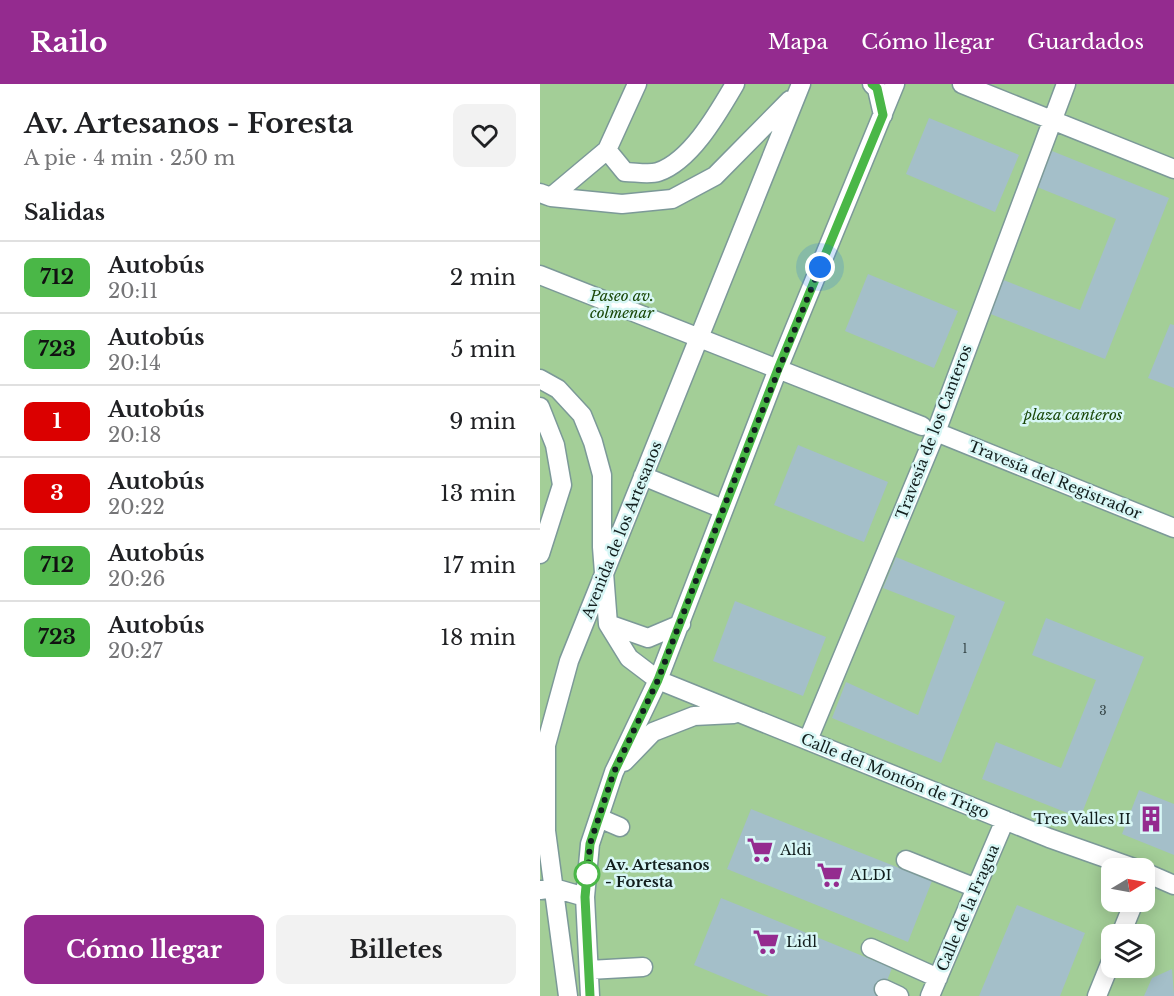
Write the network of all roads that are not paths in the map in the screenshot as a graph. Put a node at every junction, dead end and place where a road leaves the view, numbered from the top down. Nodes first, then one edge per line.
1 (637, 84) edge
2 (735, 84) edge
3 (872, 84) edge
4 (895, 84) edge
5 (962, 84) edge
6 (992, 84) edge
7 (1066, 84) edge
8 (801, 87) edge
9 (1004, 101) junction
10 (883, 115) junction
11 (1052, 121) junction
12 (607, 150) junction
13 (1174, 169) edge
14 (546, 195) edge
15 (540, 275) edge
16 (699, 339) junction
17 (778, 369) junction
18 (540, 379) edge
19 (540, 407) edge
20 (929, 429) junction
21 (643, 476) junction
22 (723, 509) junction
23 (1174, 528) edge
24 (540, 554) edge
25 (604, 577) junction
26 (608, 624) junction
27 (681, 624) junction
28 (658, 680) junction
29 (742, 714) junction
30 (808, 740) junction
31 (614, 772) junction
32 (599, 818) junction
33 (1005, 820) junction
34 (620, 827) dead end
35 (1107, 858) edge
36 (906, 860) dead end
37 (1155, 877) edge
38 (1174, 885) edge
39 (976, 888) junction
40 (547, 889) edge
41 (585, 897) junction
42 (871, 948) dead end
43 (643, 967) dead end
44 (589, 970) junction
45 (938, 978) junction
46 (1104, 978) edge
47 (568, 996) edge
48 (590, 996) edge
49 (930, 996) edge
50 (1097, 996) edge

1 - 12 street
2 - 12 street
3 - 10 street
4 - 10 street
5 - 9 street
6 - 9 street
7 - 11 street, Travesía de los Canteros
8 - 14 street
8 - 16 street, Avenida de los Artesanos
9 - 11 street
10 - 17 street
11 - 13 street
11 - 20 street, Travesía de los Canteros
12 - 14 street
15 - 16 street, Travesía del Registrador
16 - 17 street, Travesía del Registrador
16 - 21 street, Avenida de los Artesanos
17 - 20 street, Travesía del Registrador
17 - 22 street
18 - 25 street
19 - 24 street
20 - 23 street, Travesía del Registrador
20 - 30 street, Travesía de los Canteros
21 - 22 street
21 - 25 street, Avenida de los Artesanos
22 - 27 street
25 - 26 street
25 - 40 street, Avenida de los Artesanos
26 - 27 street
26 - 28 street, Calle del Montón de Trigo
27 - 28 street
28 - 29 street, Calle del Montón de Trigo
28 - 31 street
29 - 30 street, Calle del Montón de Trigo
29 - 31 street
30 - 33 street, Calle del Montón de Trigo
31 - 32 street
32 - 34 street
32 - 41 street
33 - 35 street, Calle del Montón de Trigo
33 - 39 street, Calle de la Fragua
36 - 39 street
37 - 38 street
39 - 45 street, Calle de la Fragua
40 - 41 street
40 - 47 street, Avenida de los Artesanos
41 - 44 street
42 - 45 street
43 - 44 street
44 - 48 street
45 - 49 street, Calle de la Fragua
46 - 50 street

